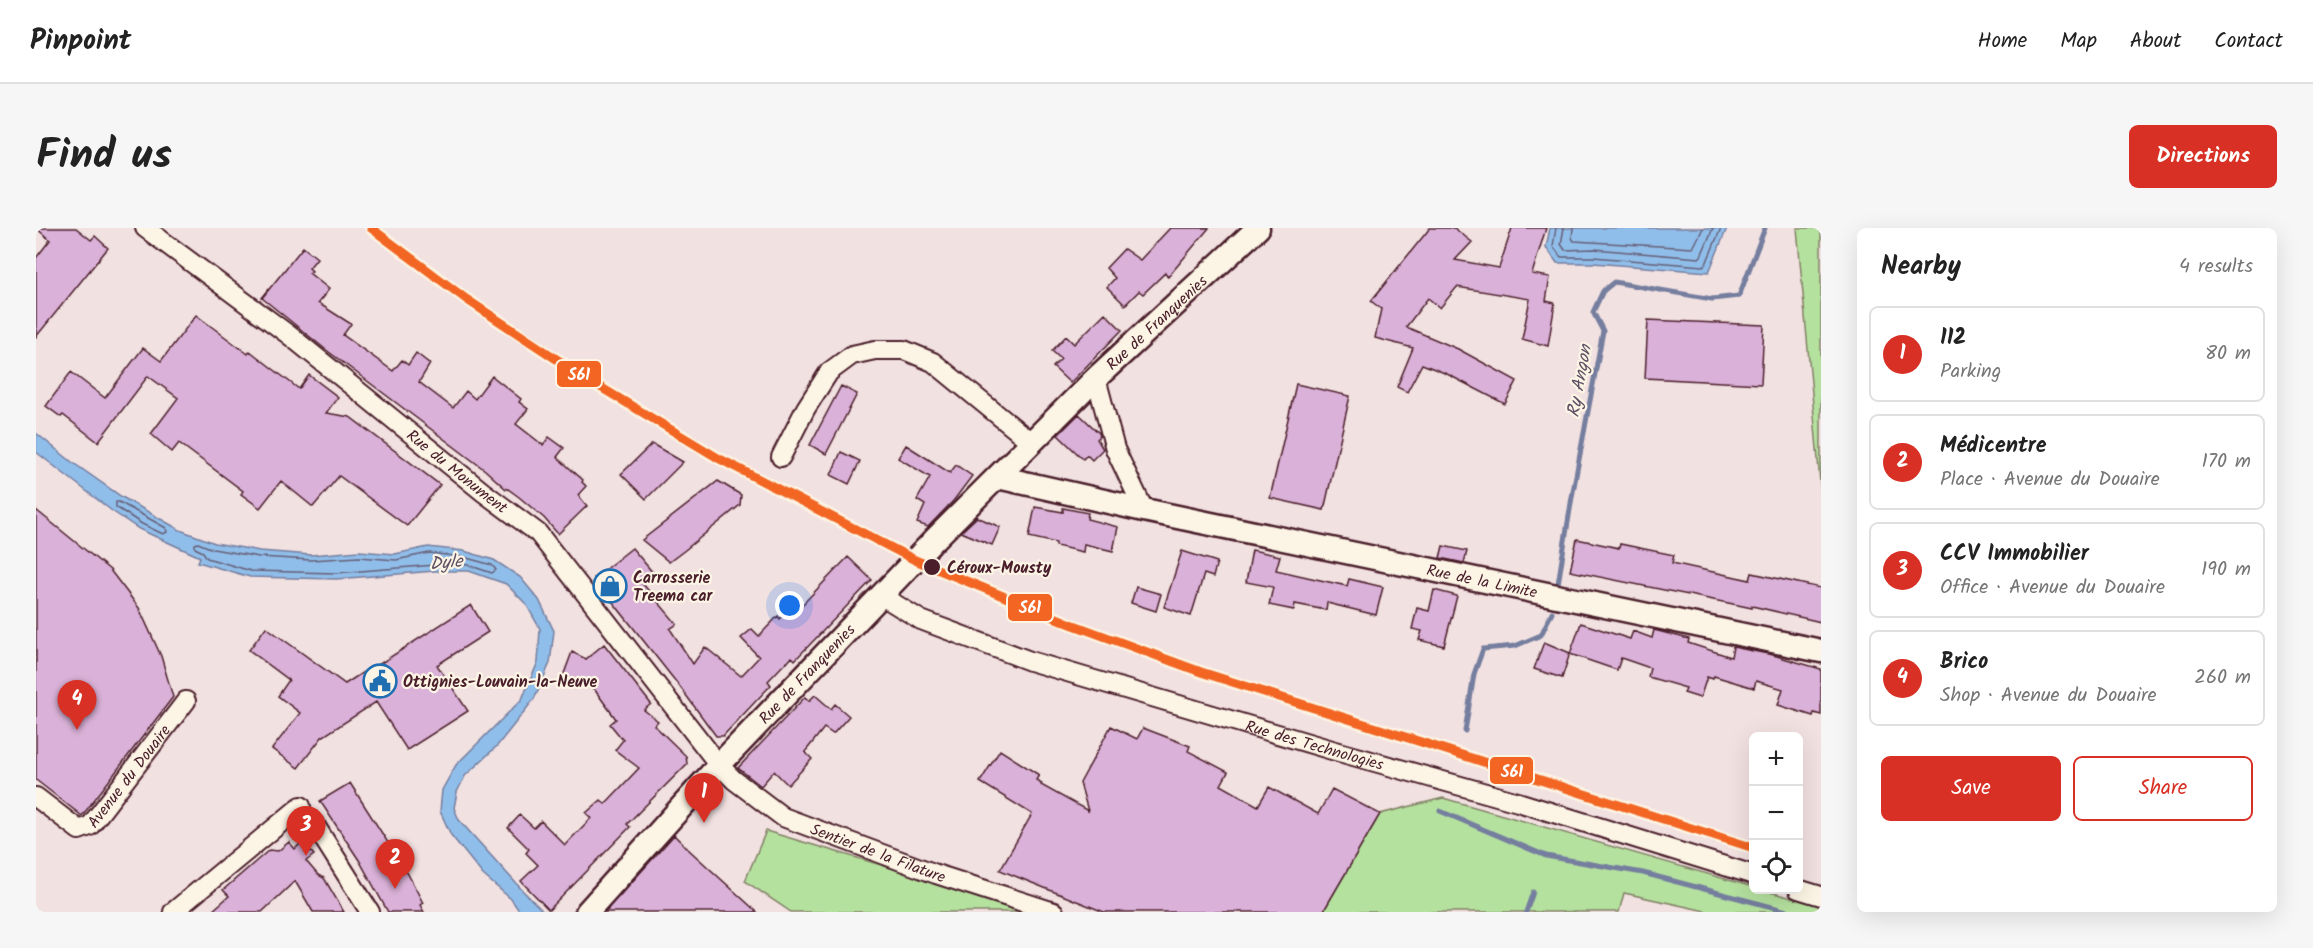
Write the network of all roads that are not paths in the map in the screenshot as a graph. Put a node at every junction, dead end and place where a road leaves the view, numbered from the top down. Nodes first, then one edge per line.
1 (144, 228) edge
2 (1258, 228) edge
3 (1096, 378) junction
4 (1031, 442) junction
5 (781, 457) dead end
6 (999, 477) junction
7 (1144, 510) junction
8 (882, 596) junction
9 (1821, 651) edge
10 (186, 701) dead end
11 (719, 765) junction
12 (36, 797) edge
13 (301, 806) dead end
14 (315, 825) dead end
15 (1749, 873) edge
16 (1803, 891) edge
17 (1821, 896) edge
18 (173, 912) edge
19 (370, 912) edge
20 (587, 912) edge
21 (1054, 912) edge

1 - 11 street, Rue du Monument
2 - 3 street, Rue de Franquenies
3 - 4 street, Rue de Franquenies
3 - 7 street
4 - 5 street
4 - 6 street, Rue de Franquenies
6 - 7 street, Rue de la Limite
6 - 8 street, Rue de Franquenies
7 - 9 street, Rue de la Limite
8 - 11 street, Rue de Franquenies
8 - 15 street, Rue des Technologies
10 - 12 street, Avenue du Douaire
11 - 20 street, Rue de Franquenies
11 - 21 street, Sentier de la Filature
13 - 18 street
14 - 19 street
16 - 17 street

